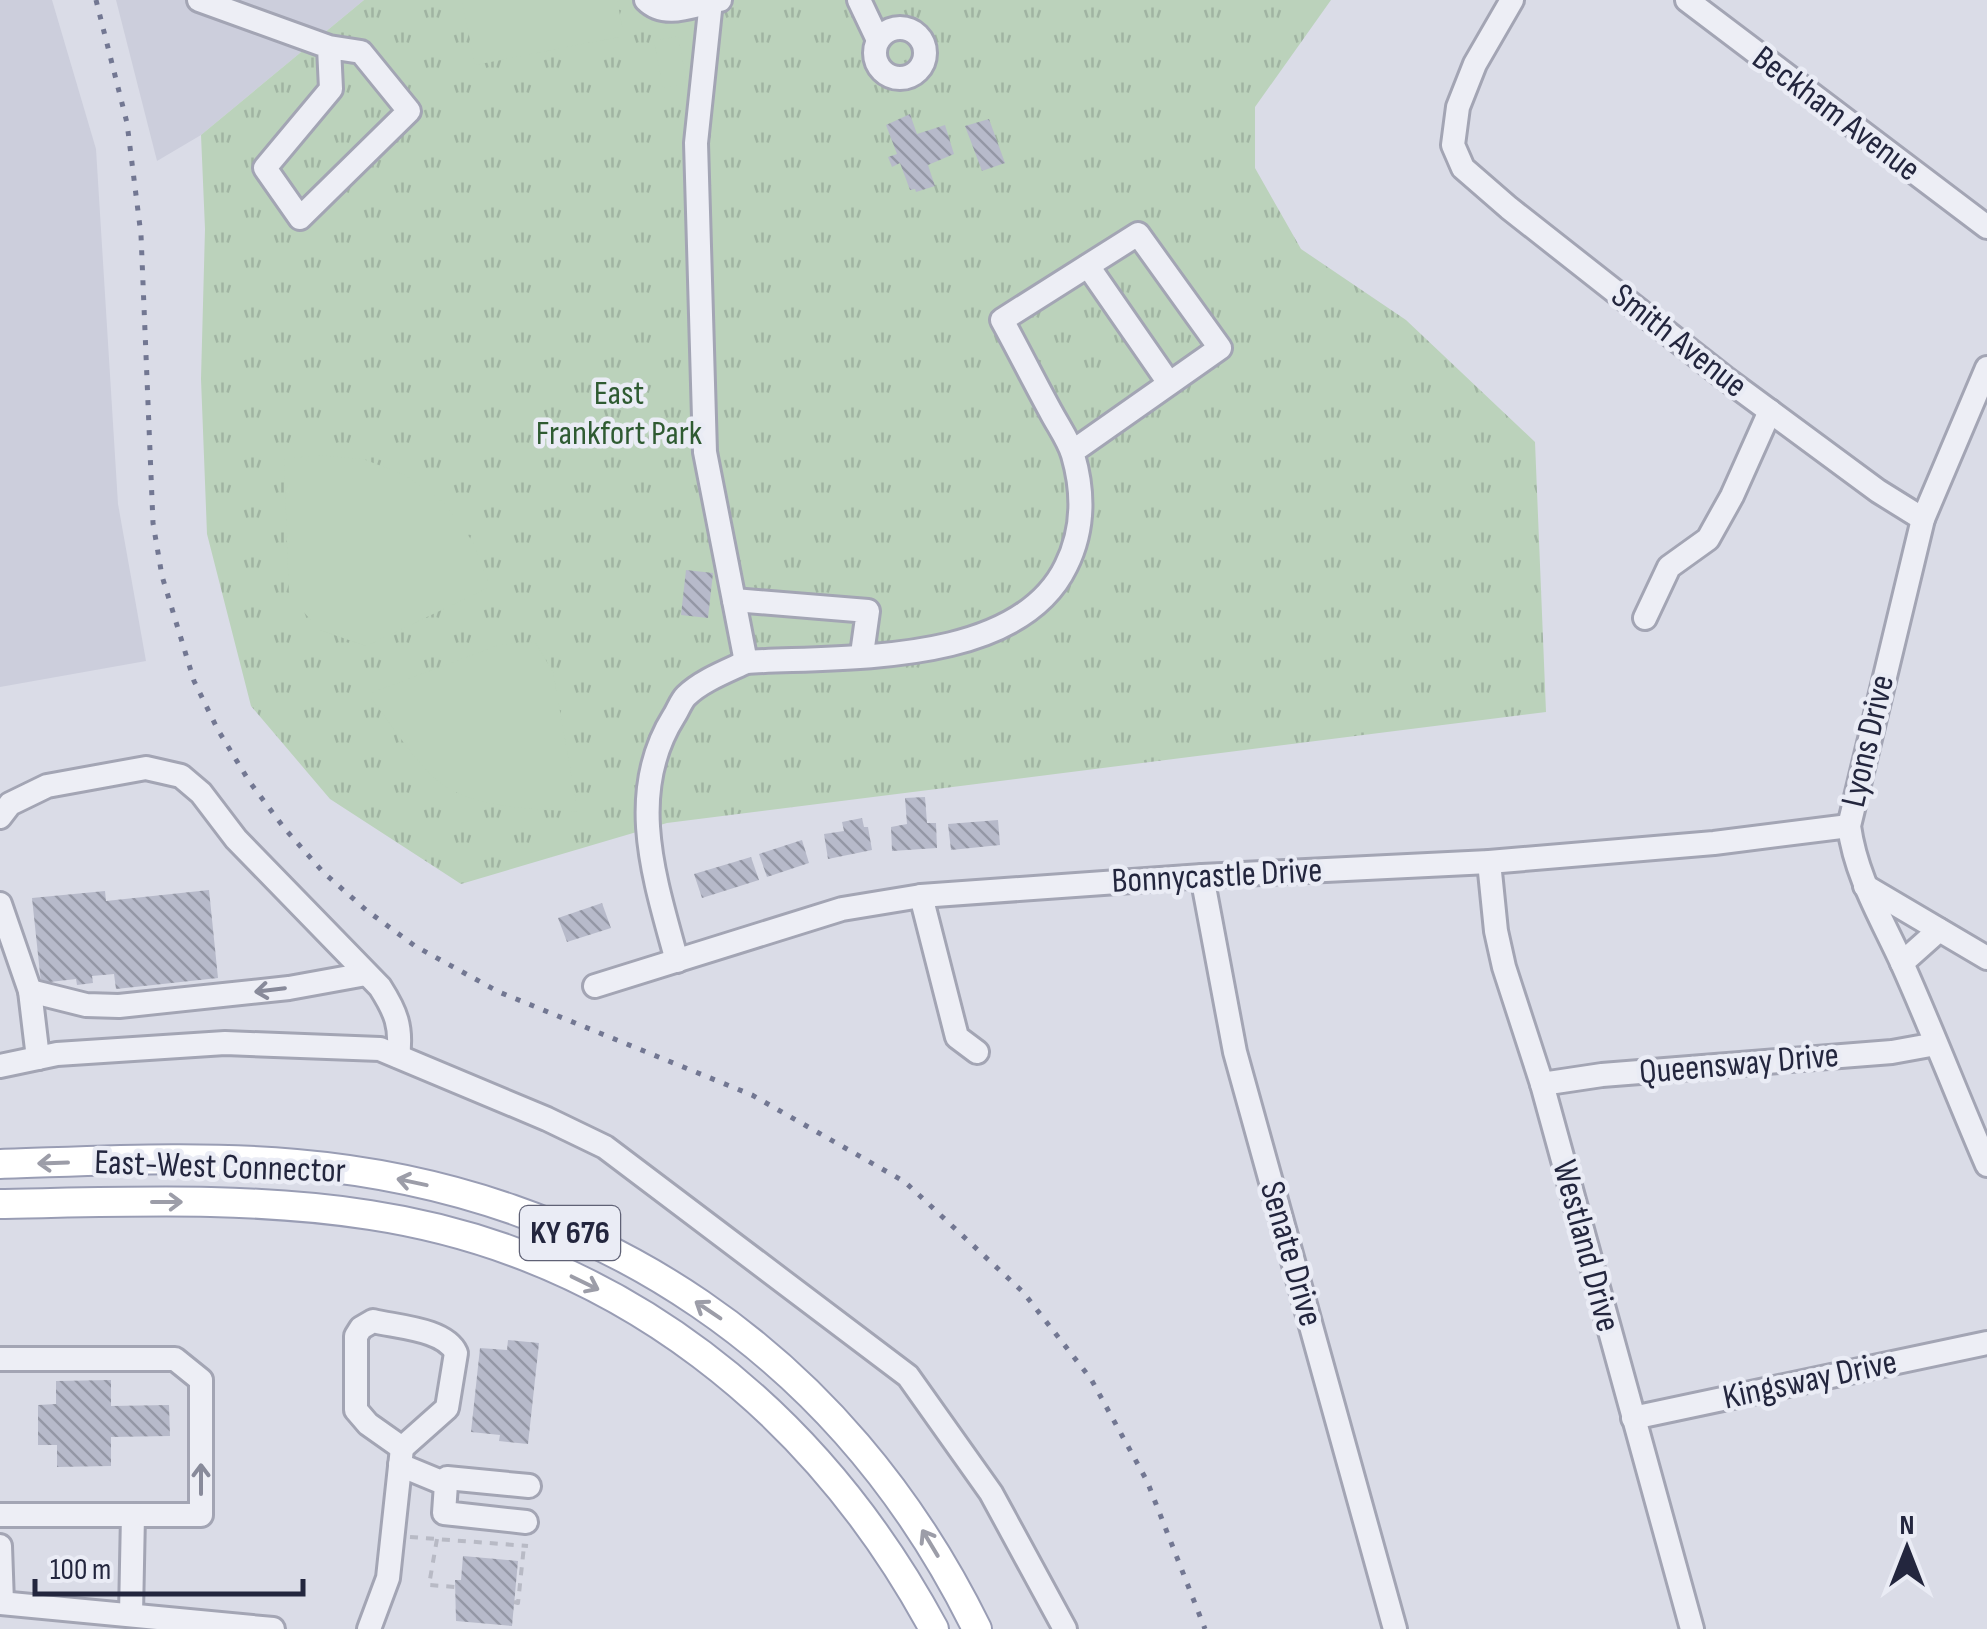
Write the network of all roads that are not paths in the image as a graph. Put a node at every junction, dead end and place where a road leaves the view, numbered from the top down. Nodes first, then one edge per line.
1 (646, 0) edge
2 (858, 0) edge
3 (1512, 0) edge
4 (1687, 0) edge
5 (203, 1) edge
6 (715, 1) edge
7 (878, 40) dead end
8 (328, 47) junction
9 (1987, 226) edge
10 (1088, 266) junction
11 (1984, 381) edge
12 (1170, 383) junction
13 (1770, 411) junction
14 (1072, 452) junction
15 (1923, 519) junction
16 (734, 600) junction
17 (1644, 618) dead end
18 (862, 654) junction
19 (746, 662) junction
20 (0, 818) edge
21 (1849, 826) junction
22 (1489, 862) junction
23 (1202, 876) junction
24 (1864, 885) junction
25 (920, 896) junction
26 (0, 904) edge
27 (1938, 930) junction
28 (1987, 958) edge
29 (677, 961) junction
30 (1902, 963) junction
31 (366, 974) junction
32 (596, 986) dead end
33 (30, 991) junction
34 (1936, 1044) junction
35 (977, 1052) dead end
36 (398, 1056) junction
37 (38, 1058) junction
38 (0, 1066) edge
39 (1542, 1084) junction
40 (0, 1164) edge
41 (1987, 1164) edge
42 (0, 1204) edge
43 (1987, 1343) edge
44 (0, 1360) edge
45 (1632, 1418) junction
46 (401, 1457) junction
47 (446, 1484) junction
48 (529, 1486) dead end
49 (0, 1515) edge
50 (134, 1515) junction
51 (526, 1522) dead end
52 (0, 1546) edge
53 (1, 1603) edge
54 (131, 1614) junction
55 (273, 1629) edge
56 (369, 1629) edge
57 (934, 1629) edge
58 (977, 1629) edge
59 (1064, 1629) edge
60 (1395, 1629) edge
61 (1692, 1629) edge

1 - 6 street
2 - 7 street
3 - 13 street, Smith Avenue
4 - 9 street, Beckham Avenue
5 - 8 street
6 - 16 street
8 - 8 street
10 - 12 street
10 - 12 street
10 - 14 street
11 - 15 street, Lyons Drive
12 - 14 street
13 - 15 street, Smith Avenue
13 - 17 street
14 - 18 street
15 - 21 street, Lyons Drive
16 - 18 street
16 - 19 street
18 - 19 street
19 - 29 street
20 - 31 street
21 - 22 street, Bonnycastle Drive
21 - 24 street, Lyons Drive
22 - 23 street, Bonnycastle Drive
22 - 39 street, Westland Drive
23 - 25 street, Bonnycastle Drive
23 - 60 street, Senate Drive
24 - 27 street
24 - 30 street, Lyons Drive
25 - 29 street, Bonnycastle Drive
25 - 35 street
26 - 33 street
27 - 28 street
27 - 30 street
29 - 32 street, Bonnycastle Drive
30 - 34 street, Lyons Drive
31 -> 33 street
31 - 36 street
33 - 37 street
34 - 39 street, Queensway Drive
34 - 41 street, Lyons Drive
36 - 37 street
36 - 59 street
37 - 38 street
39 - 45 street, Westland Drive
58 -> 40 main road, East-West Connector / KY 676
42 -> 57 main road, East-West Connector / KY 676
43 - 45 street, Kingsway Drive
50 -> 44 street
45 - 61 street, Westland Drive
46 - 46 street
46 - 47 street
46 - 56 street
47 - 48 street
47 - 51 street
49 - 50 street
50 - 54 street
52 - 53 street
53 - 54 street
54 - 55 street

